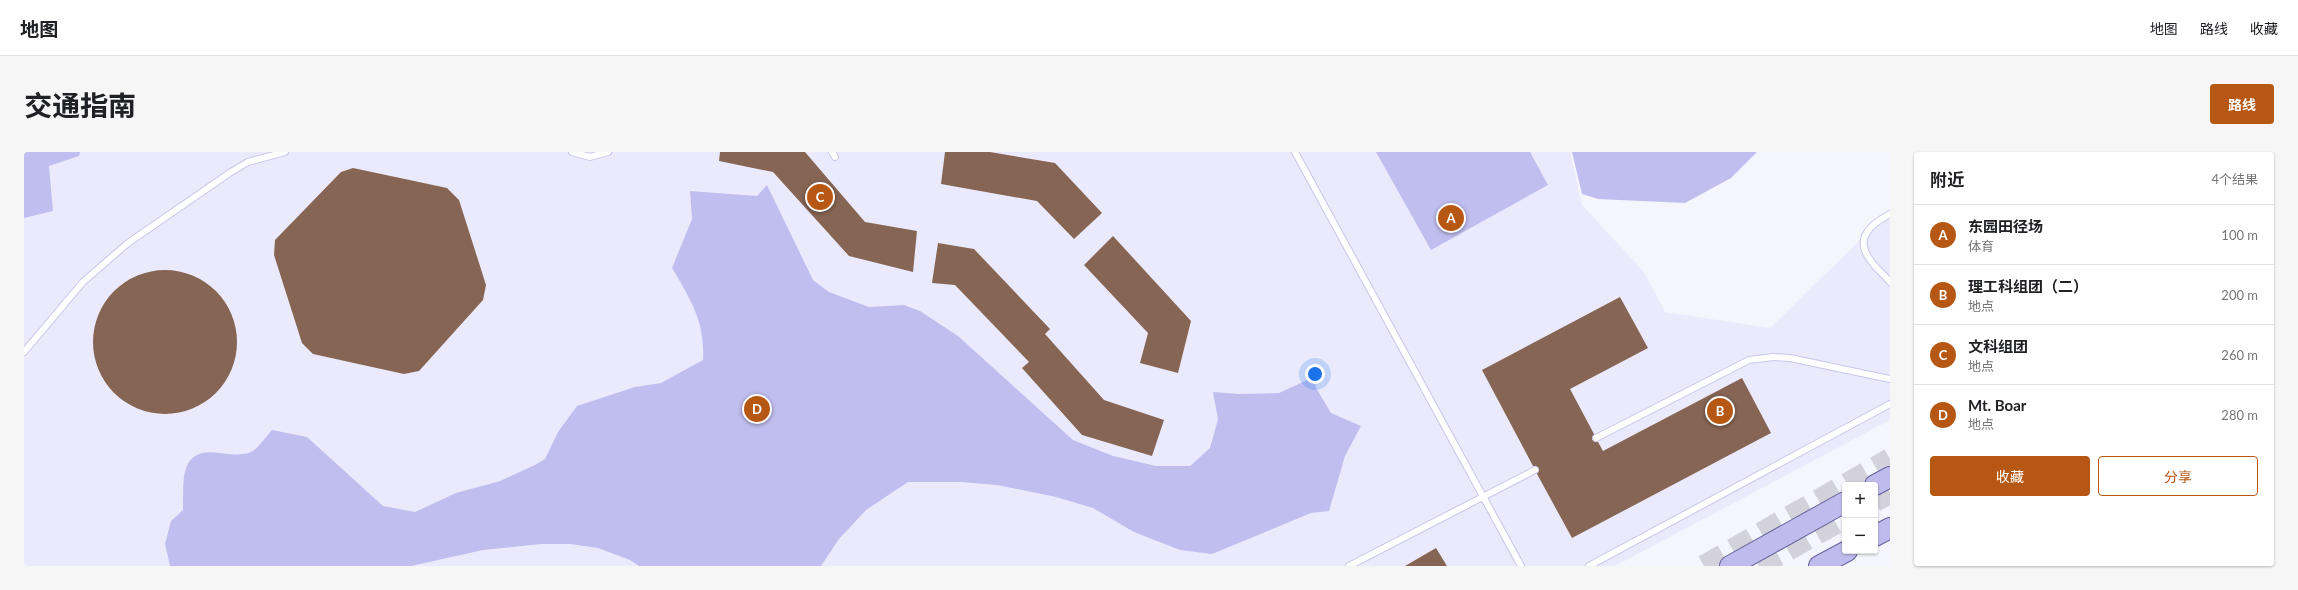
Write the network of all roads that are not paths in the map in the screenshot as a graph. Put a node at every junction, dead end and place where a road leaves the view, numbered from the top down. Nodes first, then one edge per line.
1 (285, 152) edge
2 (572, 152) edge
3 (608, 152) edge
4 (1295, 152) edge
5 (1890, 214) edge
6 (1890, 282) edge
7 (24, 352) edge
8 (1890, 379) edge
9 (1890, 404) edge
10 (1596, 438) dead end
11 (1535, 470) dead end
12 (1890, 477) edge
13 (1878, 483) edge
14 (1484, 496) junction
15 (1842, 504) edge
16 (1890, 528) edge
17 (1878, 534) edge
18 (1842, 554) edge
19 (1349, 566) edge
20 (1521, 566) edge
21 (1589, 566) edge
22 (1730, 566) edge
23 (1819, 566) edge

1 - 7 lane
2 - 3 lane
4 - 14 lane
5 - 6 lane
8 - 10 lane
9 - 21 lane
11 - 14 lane
12 - 13 main road
14 - 19 lane
14 - 20 lane
15 - 22 main road
16 - 17 main road
18 - 23 main road

